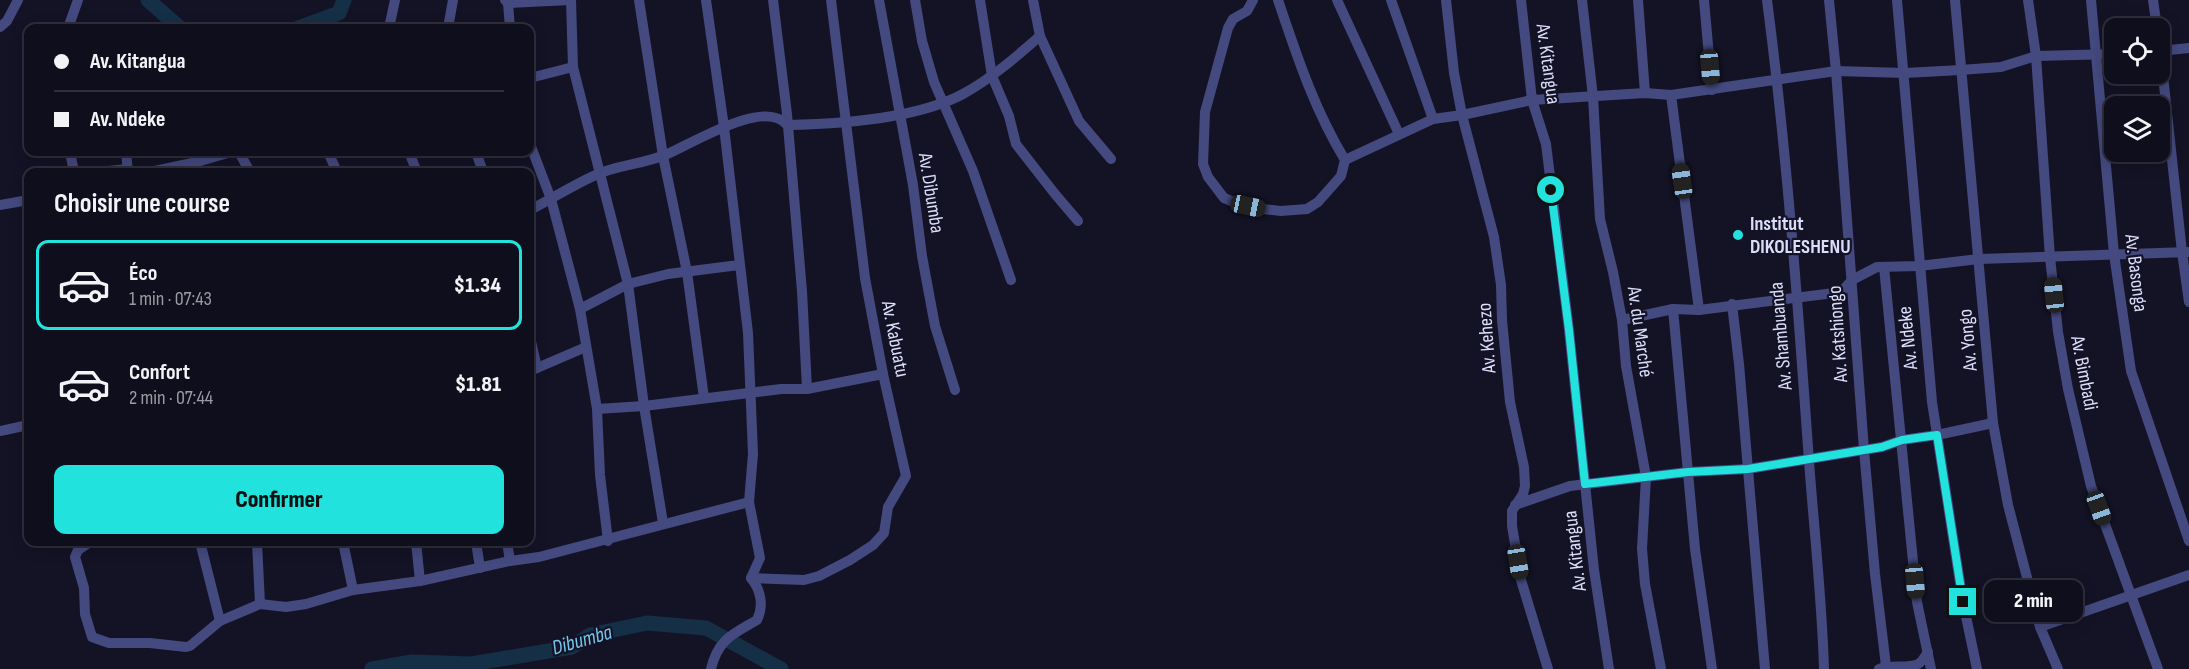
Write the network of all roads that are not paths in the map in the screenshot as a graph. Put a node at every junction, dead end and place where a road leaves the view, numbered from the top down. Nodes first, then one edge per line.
1 (18, 0) edge
2 (78, 0) edge
3 (396, 0) edge
4 (453, 0) edge
5 (571, 0) edge
6 (639, 0) edge
7 (706, 0) edge
8 (773, 0) edge
9 (831, 0) edge
10 (879, 0) edge
11 (915, 0) edge
12 (980, 0) edge
13 (1033, 0) edge
14 (1253, 0) edge
15 (1278, 0) edge
16 (1337, 0) edge
17 (1391, 0) edge
18 (1446, 0) edge
19 (1521, 0) edge
20 (1582, 0) edge
21 (1638, 0) edge
22 (1704, 0) edge
23 (1767, 0) edge
24 (1829, 0) edge
25 (1897, 0) edge
26 (1954, 0) edge
27 (2028, 0) edge
28 (2091, 0) edge
29 (2153, 0) edge
30 (507, 2) edge
31 (2156, 18) edge
32 (69, 24) edge
33 (390, 24) edge
34 (449, 24) edge
35 (510, 24) edge
36 (0, 27) edge
37 (1040, 36) junction
38 (2189, 48) edge
39 (2170, 49) edge
40 (2095, 55) junction
41 (2104, 55) edge
42 (2036, 56) junction
43 (573, 67) junction
44 (1960, 70) junction
45 (1836, 71) junction
46 (1905, 73) junction
47 (992, 75) junction
48 (534, 77) edge
49 (1777, 80) junction
50 (2164, 84) edge
51 (1712, 90) junction
52 (1646, 93) junction
53 (1671, 95) junction
54 (1593, 97) junction
55 (1532, 100) junction
56 (944, 102) junction
57 (898, 114) junction
58 (1462, 115) junction
59 (1432, 119) junction
60 (845, 121) junction
61 (787, 124) junction
62 (724, 127) junction
63 (1399, 134) junction
64 (534, 154) edge
65 (220, 156) edge
66 (663, 156) junction
67 (1111, 159) dead end
68 (1345, 160) junction
69 (187, 168) edge
70 (601, 172) junction
71 (552, 199) junction
72 (24, 201) edge
73 (0, 205) edge
74 (534, 208) edge
75 (1078, 221) dead end
76 (2185, 252) edge
77 (2114, 254) junction
78 (2050, 257) junction
79 (1979, 259) junction
80 (740, 265) junction
81 (1919, 266) junction
82 (1884, 267) junction
83 (687, 272) junction
84 (1011, 279) dead end
85 (1852, 280) junction
86 (628, 284) junction
87 (1796, 298) junction
88 (2189, 302) edge
89 (1732, 304) junction
90 (580, 309) junction
91 (1673, 309) junction
92 (1699, 310) junction
93 (1622, 320) junction
94 (586, 346) junction
95 (534, 369) edge
96 (883, 374) junction
97 (807, 388) junction
98 (955, 390) dead end
99 (752, 393) junction
100 (704, 398) junction
101 (644, 406) junction
102 (597, 409) junction
103 (1993, 423) junction
104 (24, 426) edge
105 (0, 431) edge
106 (1937, 435) junction
107 (1902, 440) junction
108 (1864, 450) junction
109 (1809, 459) junction
110 (1748, 469) junction
111 (1688, 472) junction
112 (1646, 477) junction
113 (1585, 484) junction
114 (749, 502) junction
115 (1515, 505) junction
116 (663, 523) junction
117 (608, 541) junction
118 (2189, 541) edge
119 (84, 546) edge
120 (201, 546) edge
121 (257, 546) edge
122 (344, 546) edge
123 (416, 546) edge
124 (477, 546) edge
125 (508, 546) edge
126 (510, 561) junction
127 (480, 567) junction
128 (2189, 574) edge
129 (752, 578) junction
130 (420, 581) junction
131 (353, 590) junction
132 (2130, 596) junction
133 (260, 604) junction
134 (220, 621) junction
135 (2040, 627) junction
136 (1928, 652) junction
137 (1882, 668) edge
138 (711, 669) edge
139 (1548, 669) edge
140 (1610, 669) edge
141 (1661, 669) edge
142 (1712, 669) edge
143 (1765, 669) edge
144 (1824, 669) edge
145 (1931, 669) edge
146 (1977, 669) edge
147 (2058, 669) edge
148 (2158, 669) edge

1 - 36 street
2 - 32 street
3 - 33 street
4 - 34 street
5 - 30 street
5 - 43 street
6 - 66 street
7 - 62 street
8 - 61 street
9 - 60 street, Av. Kabuatu
10 - 57 street, Av. Dibumba
11 - 56 street
12 - 47 street
13 - 37 street
14 - 68 street
15 - 68 street
16 - 63 street
17 - 59 street
18 - 58 street, Av. Kehezo
19 - 55 street, Av. Kitangua
20 - 54 street, Av. du Marché
21 - 52 street
22 - 51 street
23 - 49 street, Av. Shambuanda
24 - 45 street, Av. Katshiongo
25 - 46 street, Av. Ndeke
26 - 44 street, Av. Yongo
27 - 42 street, Av. Bimbadi
28 - 40 street, Av. Basonga
29 - 31 street
30 - 35 street
37 - 47 street
37 - 67 street
38 - 39 street
40 - 41 street
40 - 42 street
40 - 77 street, Av. Basonga
42 - 44 street
42 - 78 street, Av. Bimbadi
43 - 48 street
43 - 70 street
44 - 46 street
44 - 79 street, Av. Yongo
45 - 46 street
45 - 49 street
45 - 85 street, Av. Katshiongo
46 - 81 street, Av. Ndeke
47 - 56 street
47 - 75 street
49 - 51 street
49 - 87 street, Av. Shambuanda
50 - 76 street
51 - 53 street
52 - 53 street
52 - 54 street
53 - 92 street
54 - 55 street
54 - 93 street, Av. du Marché
55 - 58 street
55 - 113 street, Av. Kitangua
56 - 57 street
56 - 84 street
57 - 60 street
57 - 98 street, Av. Dibumba
58 - 59 street
58 - 115 street, Av. Kehezo
59 - 63 street
60 - 61 street
60 - 96 street, Av. Kabuatu
61 - 62 street
61 - 97 street
62 - 66 street
62 - 80 street
63 - 68 street
64 - 71 street
65 - 69 street
66 - 70 street
66 - 83 street
70 - 71 street
70 - 86 street
71 - 74 street
71 - 90 street
72 - 73 street
76 - 77 street
76 - 88 street
77 - 78 street
77 - 118 street, Av. Basonga
78 - 79 street
78 - 132 street, Av. Bimbadi
79 - 81 street
79 - 103 street, Av. Yongo
80 - 83 street
80 - 99 street
81 - 82 street
81 - 106 street, Av. Ndeke
82 - 85 street
82 - 107 street
83 - 86 street
83 - 100 street
85 - 87 street
85 - 108 street, Av. Katshiongo
86 - 90 street
86 - 101 street
87 - 89 street
87 - 109 street, Av. Shambuanda
89 - 92 street
89 - 110 street
90 - 94 street
91 - 92 street
91 - 93 street
91 - 111 street
93 - 112 street, Av. du Marché
94 - 95 street
94 - 102 street
96 - 97 street
96 - 129 street, Av. Kabuatu
97 - 99 street
99 - 100 street
99 - 114 street
100 - 101 street
101 - 102 street
101 - 116 street
102 - 117 street
103 - 106 street
103 - 135 street, Av. Yongo
104 - 105 street
106 - 107 street
106 - 146 street, Av. Ndeke
107 - 108 street
107 - 136 street
108 - 109 street
108 - 137 street, Av. Katshiongo
109 - 110 street
109 - 144 street, Av. Shambuanda
110 - 111 street
110 - 143 street
111 - 112 street
111 - 142 street
112 - 113 street
112 - 141 street, Av. du Marché
113 - 115 street
113 - 140 street, Av. Kitangua
114 - 116 street
114 - 129 street
115 - 139 street, Av. Kehezo
116 - 117 street
117 - 126 street
119 - 134 street
120 - 134 street
121 - 133 street
122 - 131 street
123 - 130 street
124 - 127 street
125 - 126 street
126 - 127 street
127 - 130 street
128 - 132 street
129 - 138 street
130 - 131 street
131 - 133 street
132 - 135 street
132 - 148 street, Av. Bimbadi
133 - 134 street
135 - 147 street, Av. Yongo
136 - 137 street
136 - 145 street

